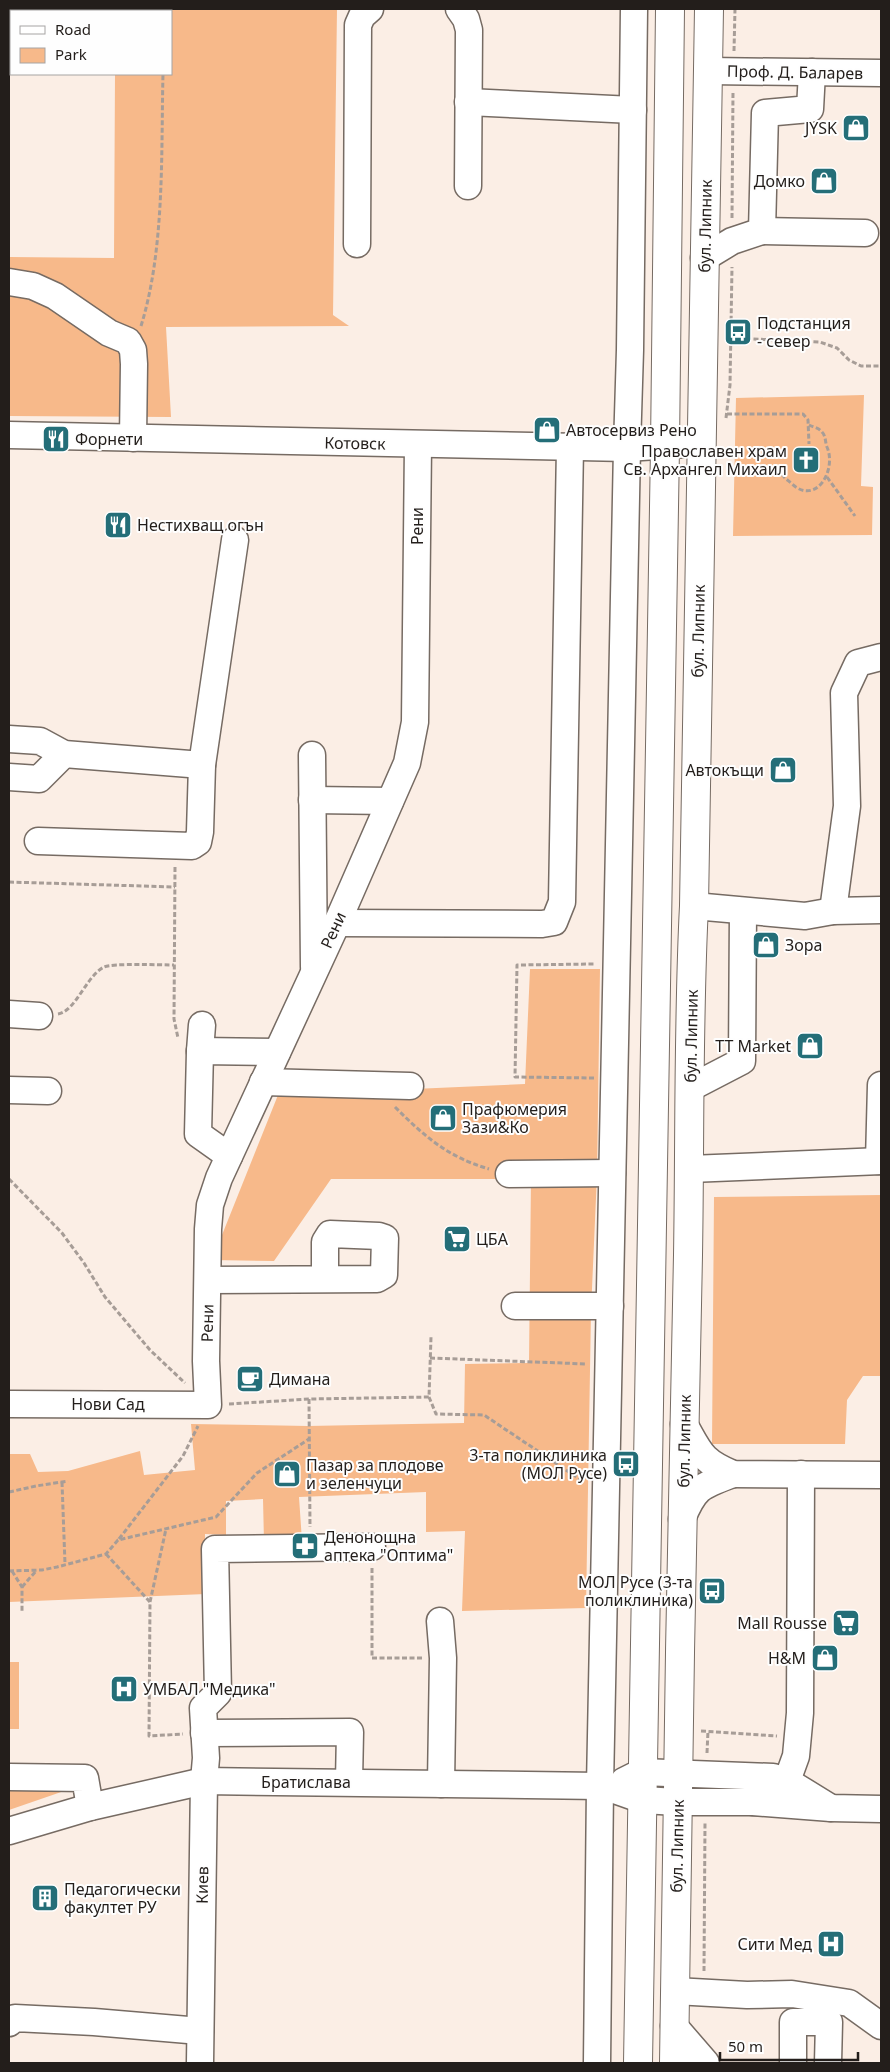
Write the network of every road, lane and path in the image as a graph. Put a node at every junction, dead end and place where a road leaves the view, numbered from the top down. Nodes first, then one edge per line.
1 (370, 9) edge
2 (459, 9) edge
3 (634, 9) edge
4 (670, 9) edge
5 (709, 9) edge
6 (735, 9) edge
7 (721, 71) junction
8 (812, 72) junction
9 (881, 73) edge
10 (163, 75) edge
11 (468, 102) junction
12 (633, 110) junction
13 (468, 186) dead end
14 (762, 231) junction
15 (865, 233) dead end
16 (732, 241) junction
17 (357, 244) dead end
18 (704, 258) junction
19 (9, 282) edge
20 (731, 338) junction
21 (133, 350) junction
22 (881, 366) edge
23 (728, 414) junction
24 (726, 420) dead end
25 (809, 425) junction
26 (9, 435) edge
27 (132, 438) junction
28 (701, 443) junction
29 (809, 444) dead end
30 (418, 445) junction
31 (570, 447) junction
32 (665, 447) junction
33 (626, 448) junction
34 (783, 469) dead end
35 (827, 477) junction
36 (855, 516) dead end
37 (235, 540) dead end
38 (881, 657) edge
39 (9, 739) edge
40 (64, 754) junction
41 (312, 755) dead end
42 (202, 765) junction
43 (9, 778) edge
44 (312, 800) junction
45 (390, 801) junction
46 (38, 842) dead end
47 (175, 847) junction
48 (9, 882) edge
49 (174, 887) junction
50 (694, 906) junction
51 (881, 910) edge
52 (744, 911) junction
53 (833, 911) junction
54 (337, 923) junction
55 (616, 964) junction
56 (174, 965) junction
57 (314, 973) junction
58 (9, 1014) edge
59 (40, 1016) joint
60 (201, 1038) junction
61 (277, 1052) junction
62 (614, 1078) junction
63 (263, 1082) junction
64 (881, 1085) edge
65 (374, 1086) junction
66 (410, 1086) dead end
67 (690, 1088) junction
68 (9, 1090) edge
69 (48, 1091) dead end
70 (229, 1156) junction
71 (880, 1161) edge
72 (690, 1169) junction
73 (612, 1173) junction
74 (509, 1174) joint
75 (9, 1179) edge
76 (324, 1279) dead end
77 (208, 1280) junction
78 (515, 1306) dead end
79 (610, 1306) junction
80 (431, 1337) dead end
81 (430, 1358) junction
82 (608, 1365) junction
83 (429, 1396) junction
84 (309, 1399) junction
85 (9, 1404) edge
86 (208, 1405) junction
87 (684, 1424) junction
88 (309, 1439) junction
89 (733, 1474) junction
90 (801, 1474) junction
91 (881, 1475) edge
92 (62, 1482) junction
93 (68, 1482) dead end
94 (9, 1492) edge
95 (606, 1497) junction
96 (682, 1519) junction
97 (166, 1529) junction
98 (118, 1540) junction
99 (372, 1547) joint
100 (310, 1548) junction
101 (106, 1554) junction
102 (65, 1564) junction
103 (37, 1570) junction
104 (10, 1571) edge
105 (22, 1588) junction
106 (150, 1602) junction
107 (22, 1611) dead end
108 (440, 1621) dead end
109 (443, 1658) junction
110 (678, 1731) junction
111 (204, 1733) junction
112 (798, 1738) junction
113 (642, 1772) junction
114 (677, 1774) junction
115 (9, 1777) edge
116 (787, 1781) junction
117 (204, 1782) junction
118 (349, 1782) junction
119 (441, 1784) junction
120 (605, 1787) junction
121 (643, 1800) junction
122 (678, 1802) junction
123 (753, 1802) junction
124 (90, 1807) junction
125 (831, 1808) junction
126 (881, 1809) edge
127 (705, 1819) dead end
128 (9, 1831) edge
129 (675, 1991) junction
130 (704, 1993) junction
131 (9, 2023) edge
132 (674, 2026) junction
133 (881, 2026) edge
134 (200, 2032) junction
135 (200, 2063) edge
136 (597, 2063) edge
137 (638, 2063) edge
138 (674, 2063) edge
139 (706, 2063) edge
140 (793, 2063) edge
141 (828, 2063) edge

1 - 17 street
2 - 11 street
3 - 12 street
4 - 32 main road
5 - 7 main road, бул. Липник
6 - 7 path
7 - 8 street, Проф. Д. Баларев
7 - 16 path
7 - 18 main road, бул. Липник
8 - 9 street, Проф. Д. Баларев
8 - 14 street
10 - 21 path
11 - 12 street
11 - 13 street
12 - 33 street
14 - 15 street
14 - 16 street
16 - 18 street
16 - 20 path
18 - 28 main road, бул. Липник
19 - 21 street
20 - 22 path
20 - 23 path
21 - 27 street
23 - 24 path
23 - 25 path
25 - 29 path
25 - 35 path
26 - 27 street, Котовск
27 - 30 street, Котовск
28 - 32 street, Котовск
28 - 50 main road, бул. Липник
30 - 31 street, Котовск
30 - 45 street, Рени
31 - 33 street, Котовск
31 - 54 street
32 - 33 street, Котовск
32 - 113 main road
33 - 55 street
34 - 35 path
35 - 36 path
37 - 42 street
38 - 53 street
39 - 40 street
40 - 42 street
40 - 43 street
41 - 44 street
42 - 47 street
44 - 45 street
44 - 57 street
45 - 54 street, Рени
46 - 47 street
47 - 49 path
48 - 49 path
49 - 56 path
50 - 52 street
50 - 67 main road, бул. Липник
51 - 53 street
52 - 53 street
52 - 67 street
54 - 57 street, Рени
55 - 62 street
55 - 62 path
56 - 59 path
56 - 60 path
57 - 61 street, Рени
58 - 59 street
60 - 61 street
60 - 70 street
61 - 63 street, Рени
62 - 73 street
63 - 65 street
63 - 70 street, Рени
64 - 71 street
65 - 66 street
65 - 74 path
67 - 72 main road, бул. Липник
68 - 69 street
70 - 77 street, Рени
71 - 72 street
72 - 87 main road, бул. Липник
73 - 74 street
73 - 79 street
75 - 86 path
76 - 77 street
77 - 86 street, Рени
78 - 79 street
79 - 82 street
80 - 81 path
81 - 82 path
81 - 83 path
82 - 95 street
83 - 84 path
83 - 95 path
84 - 86 path
84 - 88 path
85 - 86 street, Нови Сад
86 - 98 path
87 - 89 street
87 - 96 main road, бул. Липник
88 - 97 path
88 - 100 path
89 - 90 street
89 - 96 street
90 - 91 street
90 - 112 street
92 - 93 path
92 - 94 path
92 - 102 path
95 - 120 street
96 - 110 main road, бул. Липник
97 - 98 path
97 - 106 path
98 - 101 path
99 - 100 street
99 - 109 path
100 - 111 street, Киев
101 - 102 path
101 - 106 path
102 - 103 path
103 - 104 path
103 - 105 path
104 - 105 path
105 - 107 path
106 - 111 path
108 - 109 street
109 - 119 street
110 - 112 path
110 - 114 main road, бул. Липник
111 - 117 street, Киев
111 - 118 street
112 - 116 street
113 - 114 street
113 - 120 street
113 - 121 main road
114 - 116 street
114 - 122 main road, бул. Липник
115 - 124 street
116 - 123 street
116 - 125 street
117 - 118 street, Братислава
117 - 124 street, Братислава
117 - 134 street, Киев
118 - 119 street, Братислава
119 - 120 street, Братислава
120 - 121 street
120 - 136 street
121 - 122 street
121 - 137 main road
122 - 123 street
122 - 129 main road, бул. Липник
123 - 125 street
124 - 128 street, Братислава
125 - 126 street
127 - 130 path
129 - 130 street
129 - 132 main road, бул. Липник
130 - 133 street
131 - 134 street
132 - 138 main road, бул. Липник
132 - 139 street
134 - 135 street, Киев
140 - 141 street

